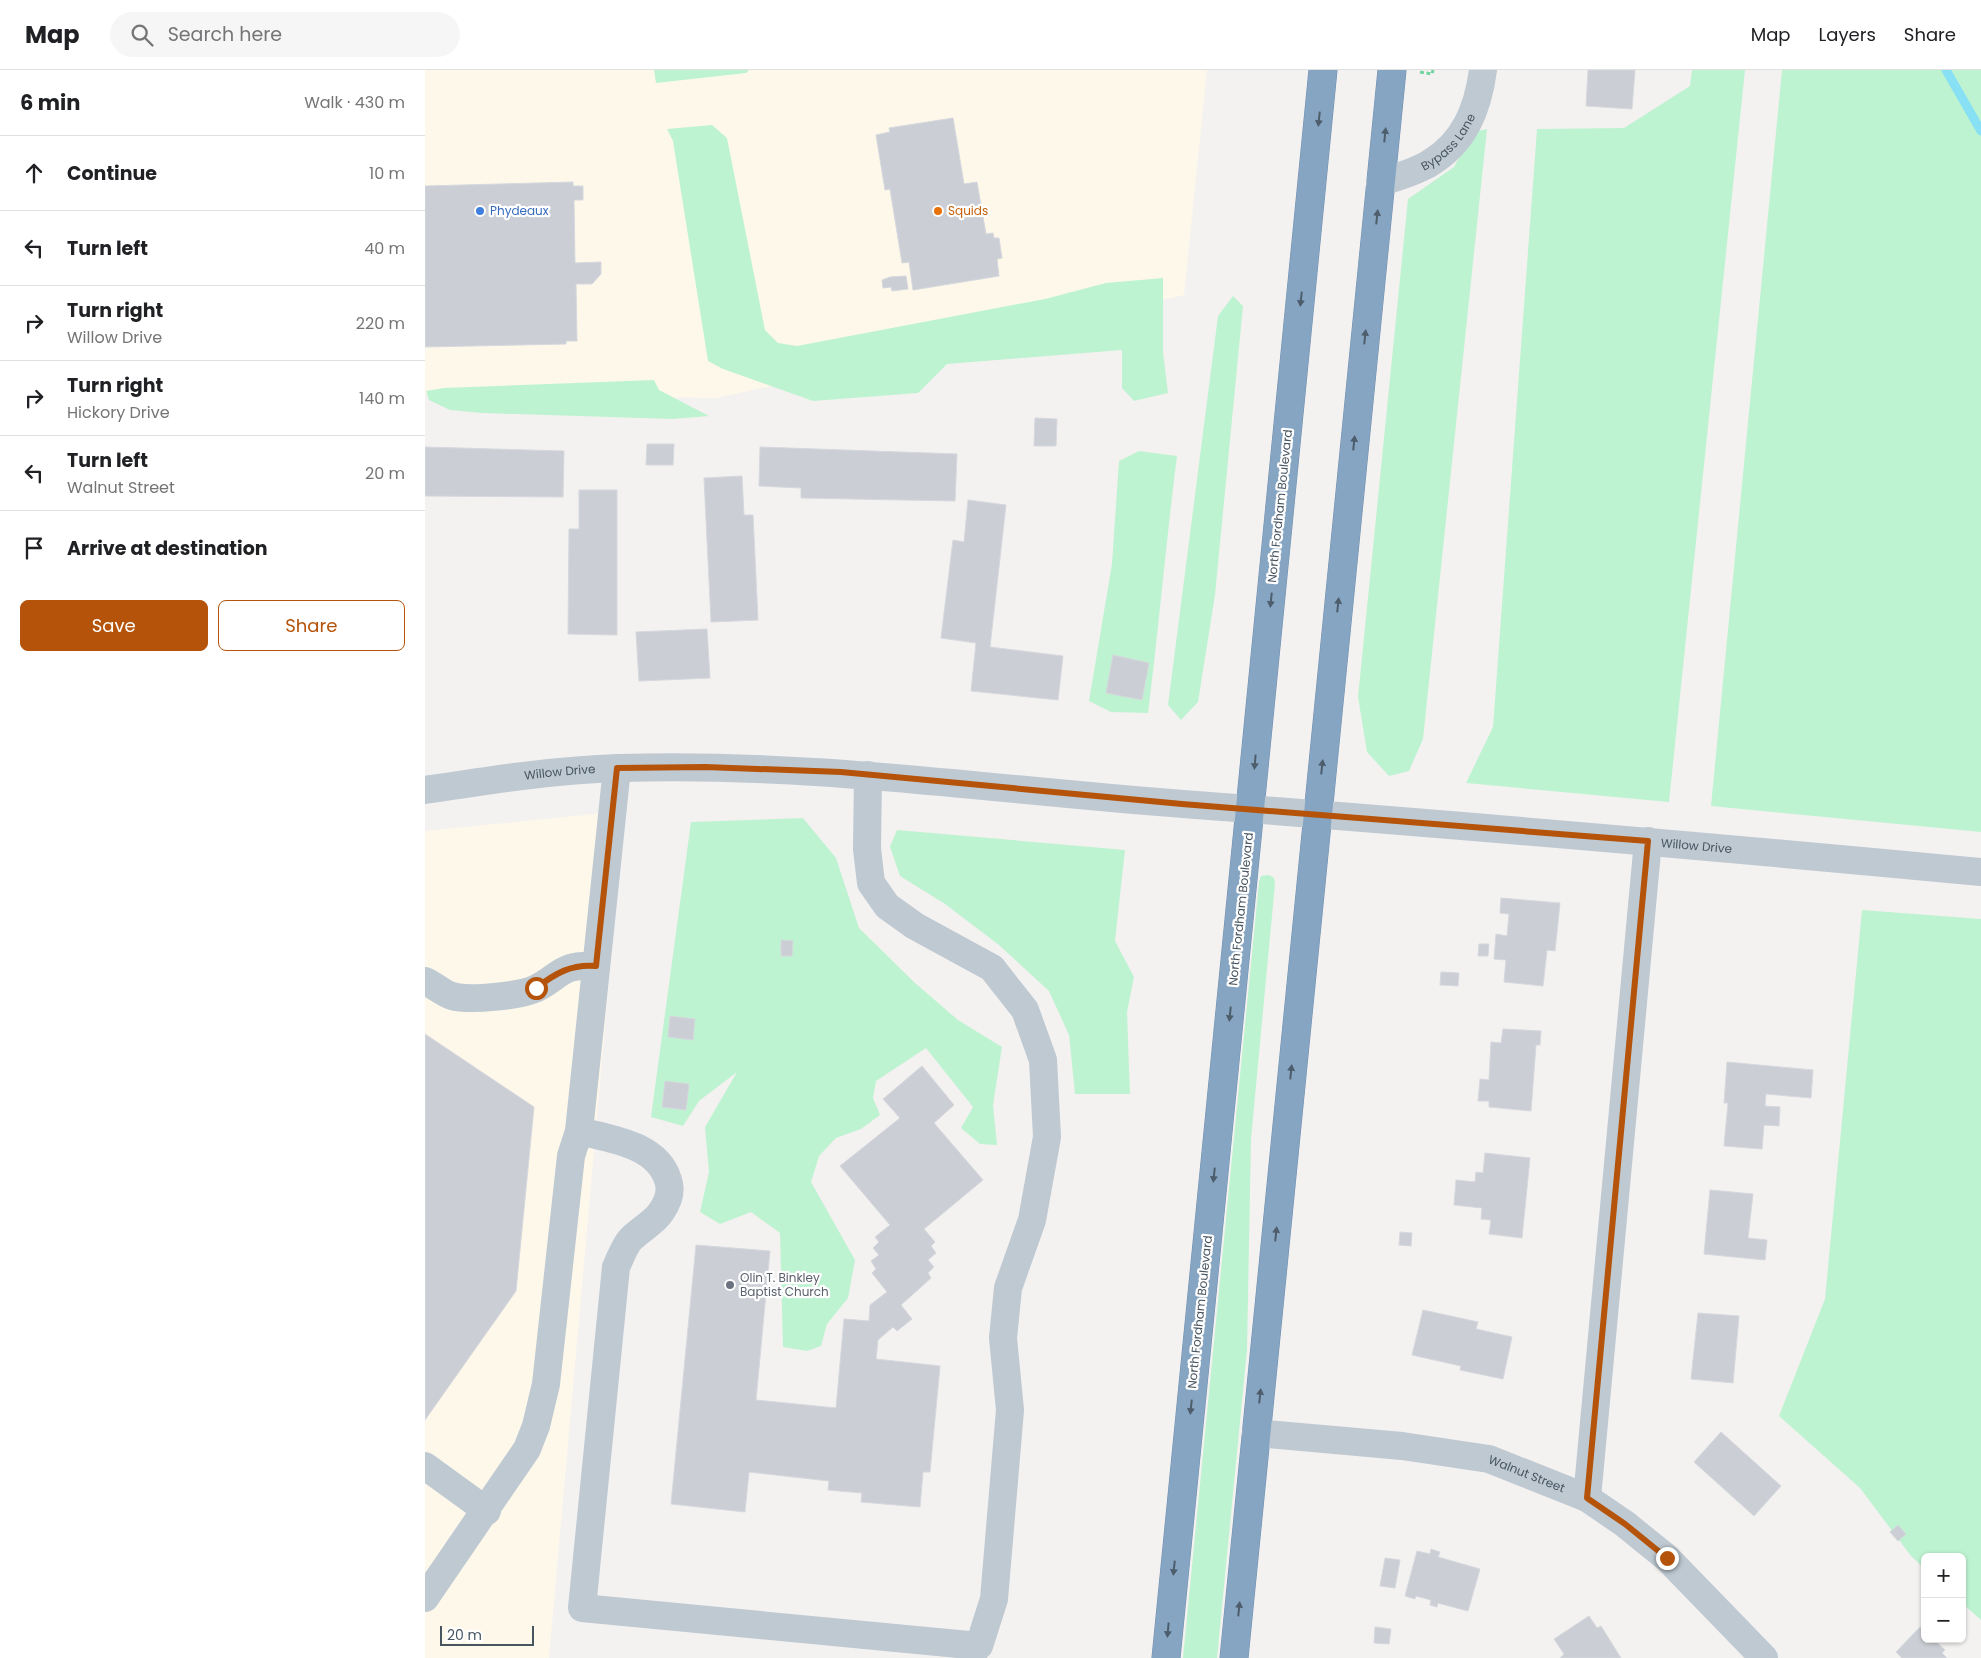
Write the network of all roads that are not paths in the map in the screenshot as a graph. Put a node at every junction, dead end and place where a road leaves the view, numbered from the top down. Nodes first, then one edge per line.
1 (1323, 70) edge
2 (1391, 70) edge
3 (1483, 70) edge
4 (1381, 183) junction
5 (617, 768) junction
6 (868, 774) junction
7 (425, 790) edge
8 (1250, 808) junction
9 (1317, 815) junction
10 (1648, 841) junction
11 (1981, 872) edge
12 (596, 966) junction
13 (425, 981) edge
14 (579, 1131) junction
15 (1256, 1433) junction
16 (425, 1466) edge
17 (1587, 1498) junction
18 (487, 1511) junction
19 (425, 1598) edge
20 (1759, 1656) edge
21 (1166, 1658) edge
22 (1234, 1658) edge

1 -> 8 highway, North Fordham Boulevard
4 -> 2 highway
3 - 4 street, Bypass Lane
9 -> 4 highway
5 - 6 street, Willow Drive
5 - 7 street, Willow Drive
5 - 12 street
6 - 8 street, Willow Drive
6 - 14 street
8 - 9 street, Willow Drive
8 -> 21 highway, North Fordham Boulevard
9 - 10 street, Willow Drive
15 -> 9 highway
10 - 11 street, Willow Drive
10 - 17 street
12 - 13 street
12 - 14 street
14 - 18 street
15 - 17 street, Walnut Street
22 -> 15 highway
16 - 18 street
17 - 20 street, Walnut Street
18 - 19 street

